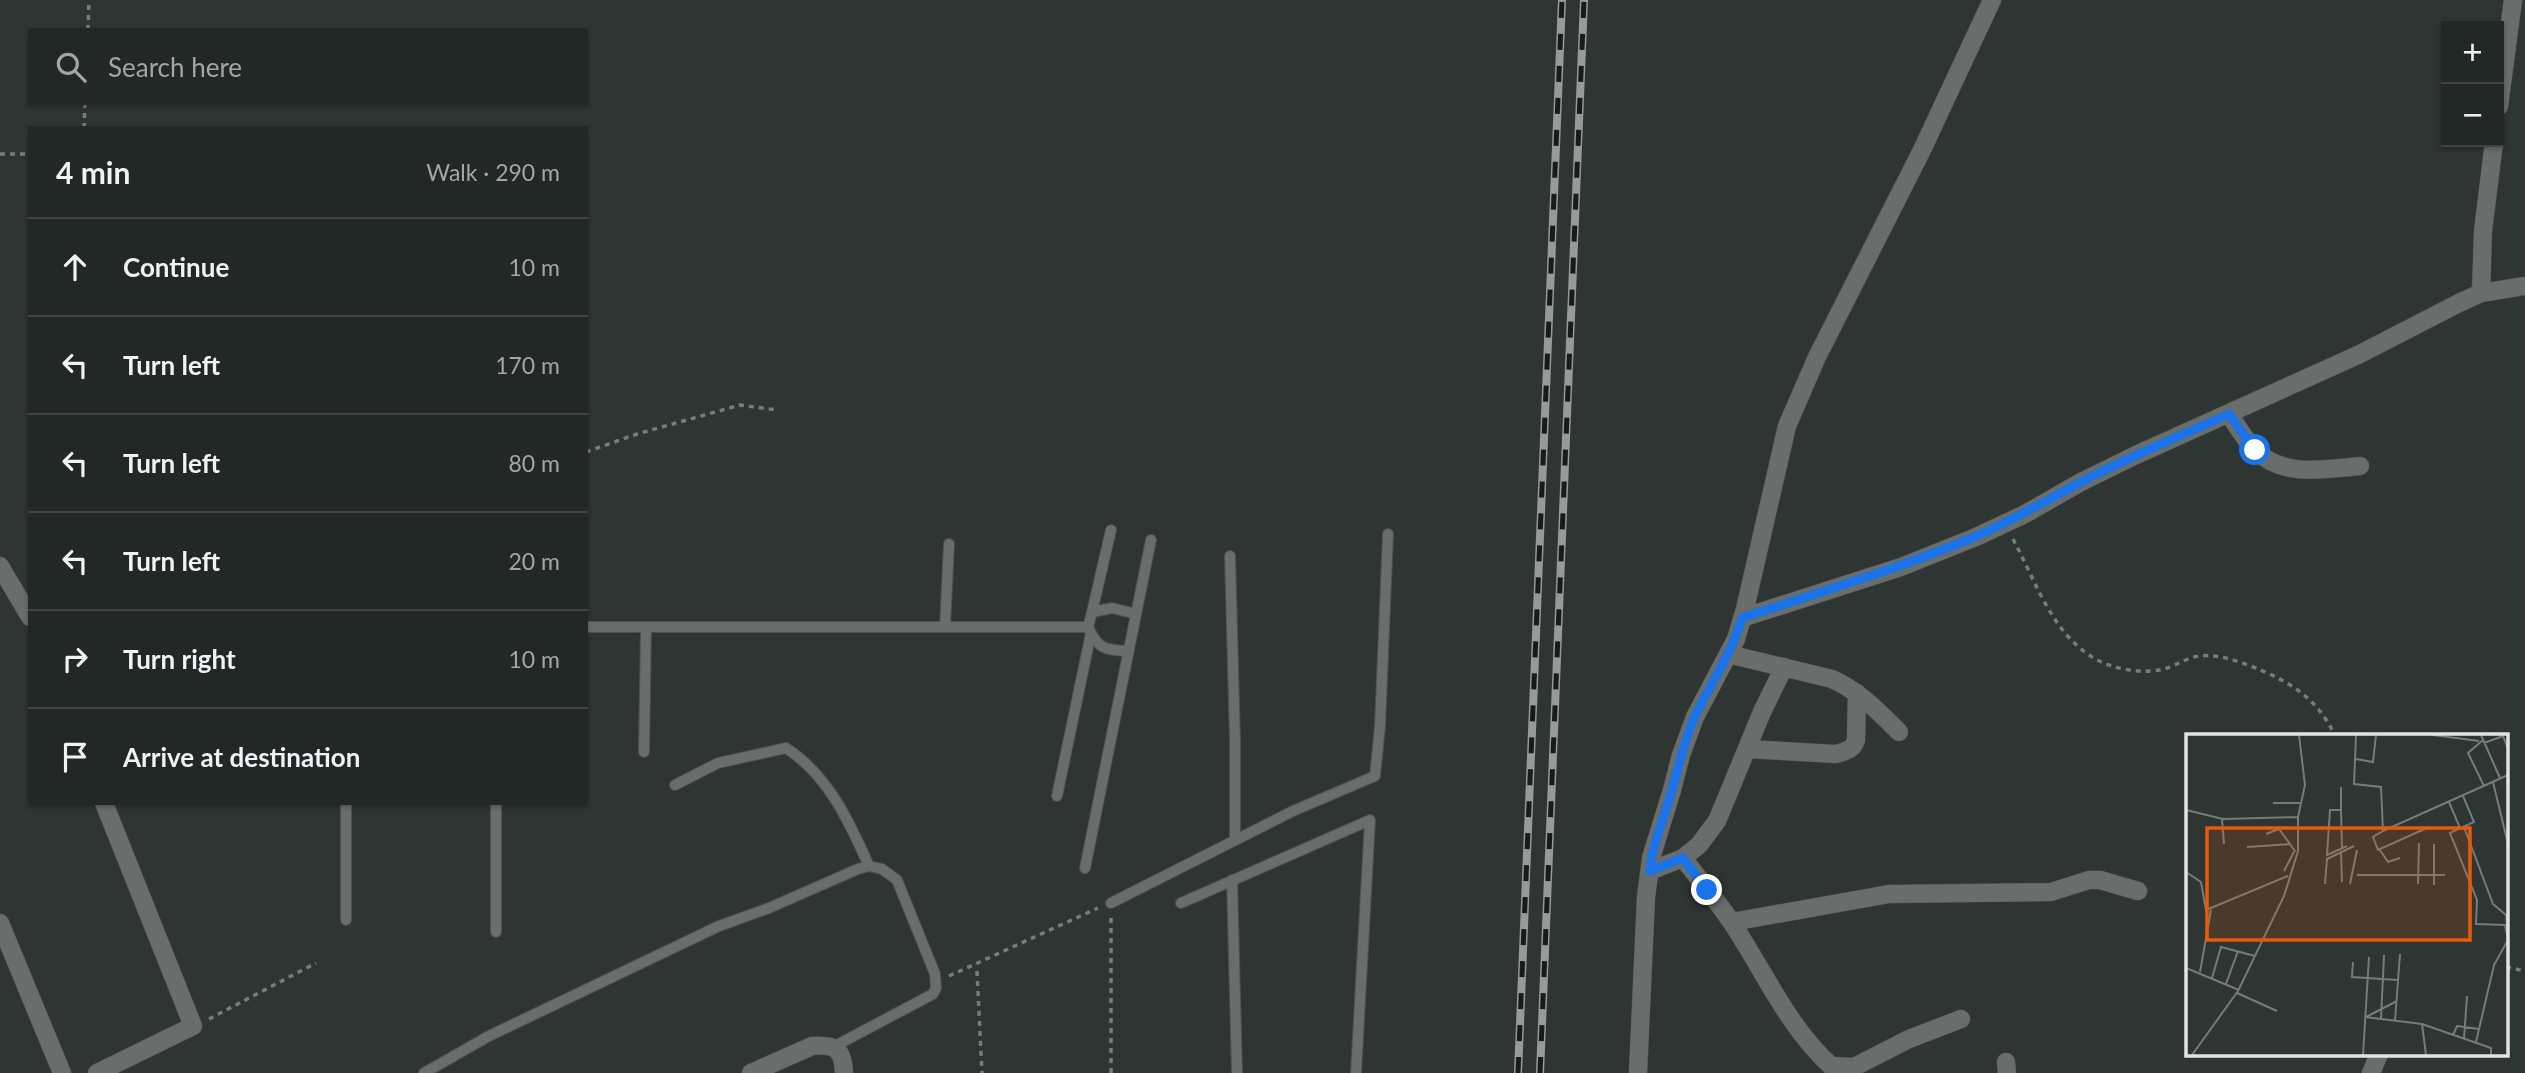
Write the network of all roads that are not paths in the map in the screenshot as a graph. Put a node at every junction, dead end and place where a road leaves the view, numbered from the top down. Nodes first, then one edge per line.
1 (1993, 0) edge
2 (2512, 0) edge
3 (2502, 84) edge
4 (2493, 147) edge
5 (2525, 286) edge
6 (2480, 293) junction
7 (2229, 414) junction
8 (2360, 466) dead end
9 (1111, 530) dead end
10 (1388, 534) dead end
11 (1151, 540) dead end
12 (949, 544) dead end
13 (1230, 556) dead end
14 (0, 566) edge
15 (1092, 612) junction
16 (28, 614) edge
17 (1136, 614) junction
18 (1742, 618) junction
19 (588, 627) edge
20 (646, 627) junction
21 (946, 627) junction
22 (1089, 630) junction
23 (1129, 651) junction
24 (1728, 654) junction
25 (1784, 667) junction
26 (1857, 692) junction
27 (1899, 732) dead end
28 (1747, 749) junction
29 (643, 752) dead end
30 (675, 785) dead end
31 (1057, 796) dead end
32 (105, 805) edge
33 (346, 805) edge
34 (496, 805) edge
35 (1235, 839) junction
36 (1683, 858) junction
37 (869, 866) junction
38 (1086, 867) dead end
39 (1650, 871) junction
40 (1232, 880) junction
41 (2138, 891) dead end
42 (1111, 903) road end
43 (1181, 903) dead end
44 (346, 920) dead end
45 (1732, 922) junction
46 (0, 923) edge
47 (496, 932) dead end
48 (1961, 1019) dead end
49 (832, 1047) junction
50 (2378, 1056) edge
51 (62, 1073) edge
52 (97, 1073) edge
53 (424, 1073) edge
54 (751, 1073) edge
55 (844, 1073) edge
56 (1237, 1073) edge
57 (1356, 1073) edge
58 (1638, 1073) edge
59 (2371, 1073) edge

1 - 18 street
2 - 3 street
4 - 6 street
5 - 6 street
6 - 7 street
7 - 8 street
7 - 18 street
9 - 15 lane
10 - 35 lane
11 - 17 lane
12 - 21 lane
13 - 35 lane
14 - 16 street
15 - 17 lane
15 - 22 lane
17 - 23 lane
18 - 24 street
19 - 20 lane
20 - 21 lane
20 - 29 lane
21 - 22 lane
22 - 23 lane
22 - 31 lane
23 - 38 lane
24 - 25 street
24 - 39 street
25 - 26 street
25 - 28 street
26 - 27 street
26 - 28 street
28 - 36 street
30 - 37 lane
32 - 52 street
33 - 44 lane
34 - 47 lane
35 - 42 lane
36 - 39 street
36 - 45 street
37 - 49 lane
37 - 53 lane
39 - 58 street
40 - 43 lane
40 - 56 lane
40 - 57 lane
41 - 45 street
45 - 48 street
46 - 51 street
49 - 54 street
49 - 55 street
50 - 59 street

